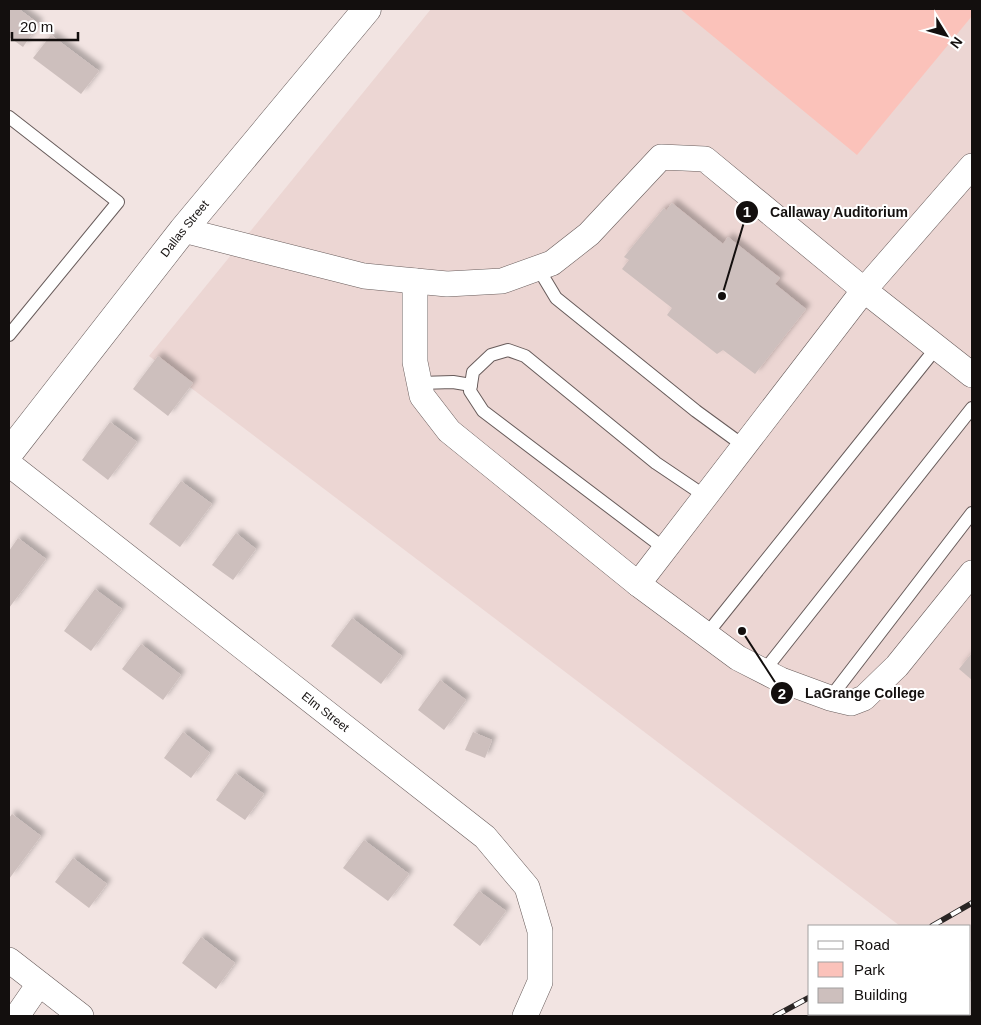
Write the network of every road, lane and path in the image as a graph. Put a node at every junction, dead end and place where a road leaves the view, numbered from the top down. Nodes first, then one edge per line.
1 (367, 9) edge
2 (9, 117) edge
3 (972, 166) edge
4 (183, 230) junction
5 (538, 268) junction
6 (415, 281) junction
7 (864, 290) junction
8 (9, 335) edge
9 (936, 347) junction
10 (972, 375) edge
11 (420, 383) junction
12 (471, 385) junction
13 (972, 408) edge
14 (744, 446) junction
15 (9, 453) edge
16 (9, 464) edge
17 (705, 496) junction
18 (972, 513) edge
19 (665, 549) junction
20 (972, 574) edge
21 (638, 584) junction
22 (706, 635) junction
23 (764, 671) junction
24 (830, 698) junction
25 (9, 960) edge
26 (39, 984) junction
27 (17, 1016) edge
28 (81, 1016) edge
29 (525, 1016) edge

1 - 4 street, Dallas Street
2 - 8 lane
3 - 7 street
4 - 6 street
4 - 15 street, Dallas Street
5 - 6 street
5 - 7 street
5 - 14 lane
6 - 11 street
7 - 9 street
7 - 14 street
9 - 10 street
9 - 22 lane
11 - 12 lane
11 - 21 street
12 - 17 lane
12 - 19 lane
13 - 23 lane
14 - 17 street
16 - 29 street, Elm Street
17 - 19 street
18 - 24 lane
19 - 21 street
20 - 24 street
21 - 22 street
22 - 23 street
23 - 24 street
25 - 26 street
26 - 27 street
26 - 28 street

